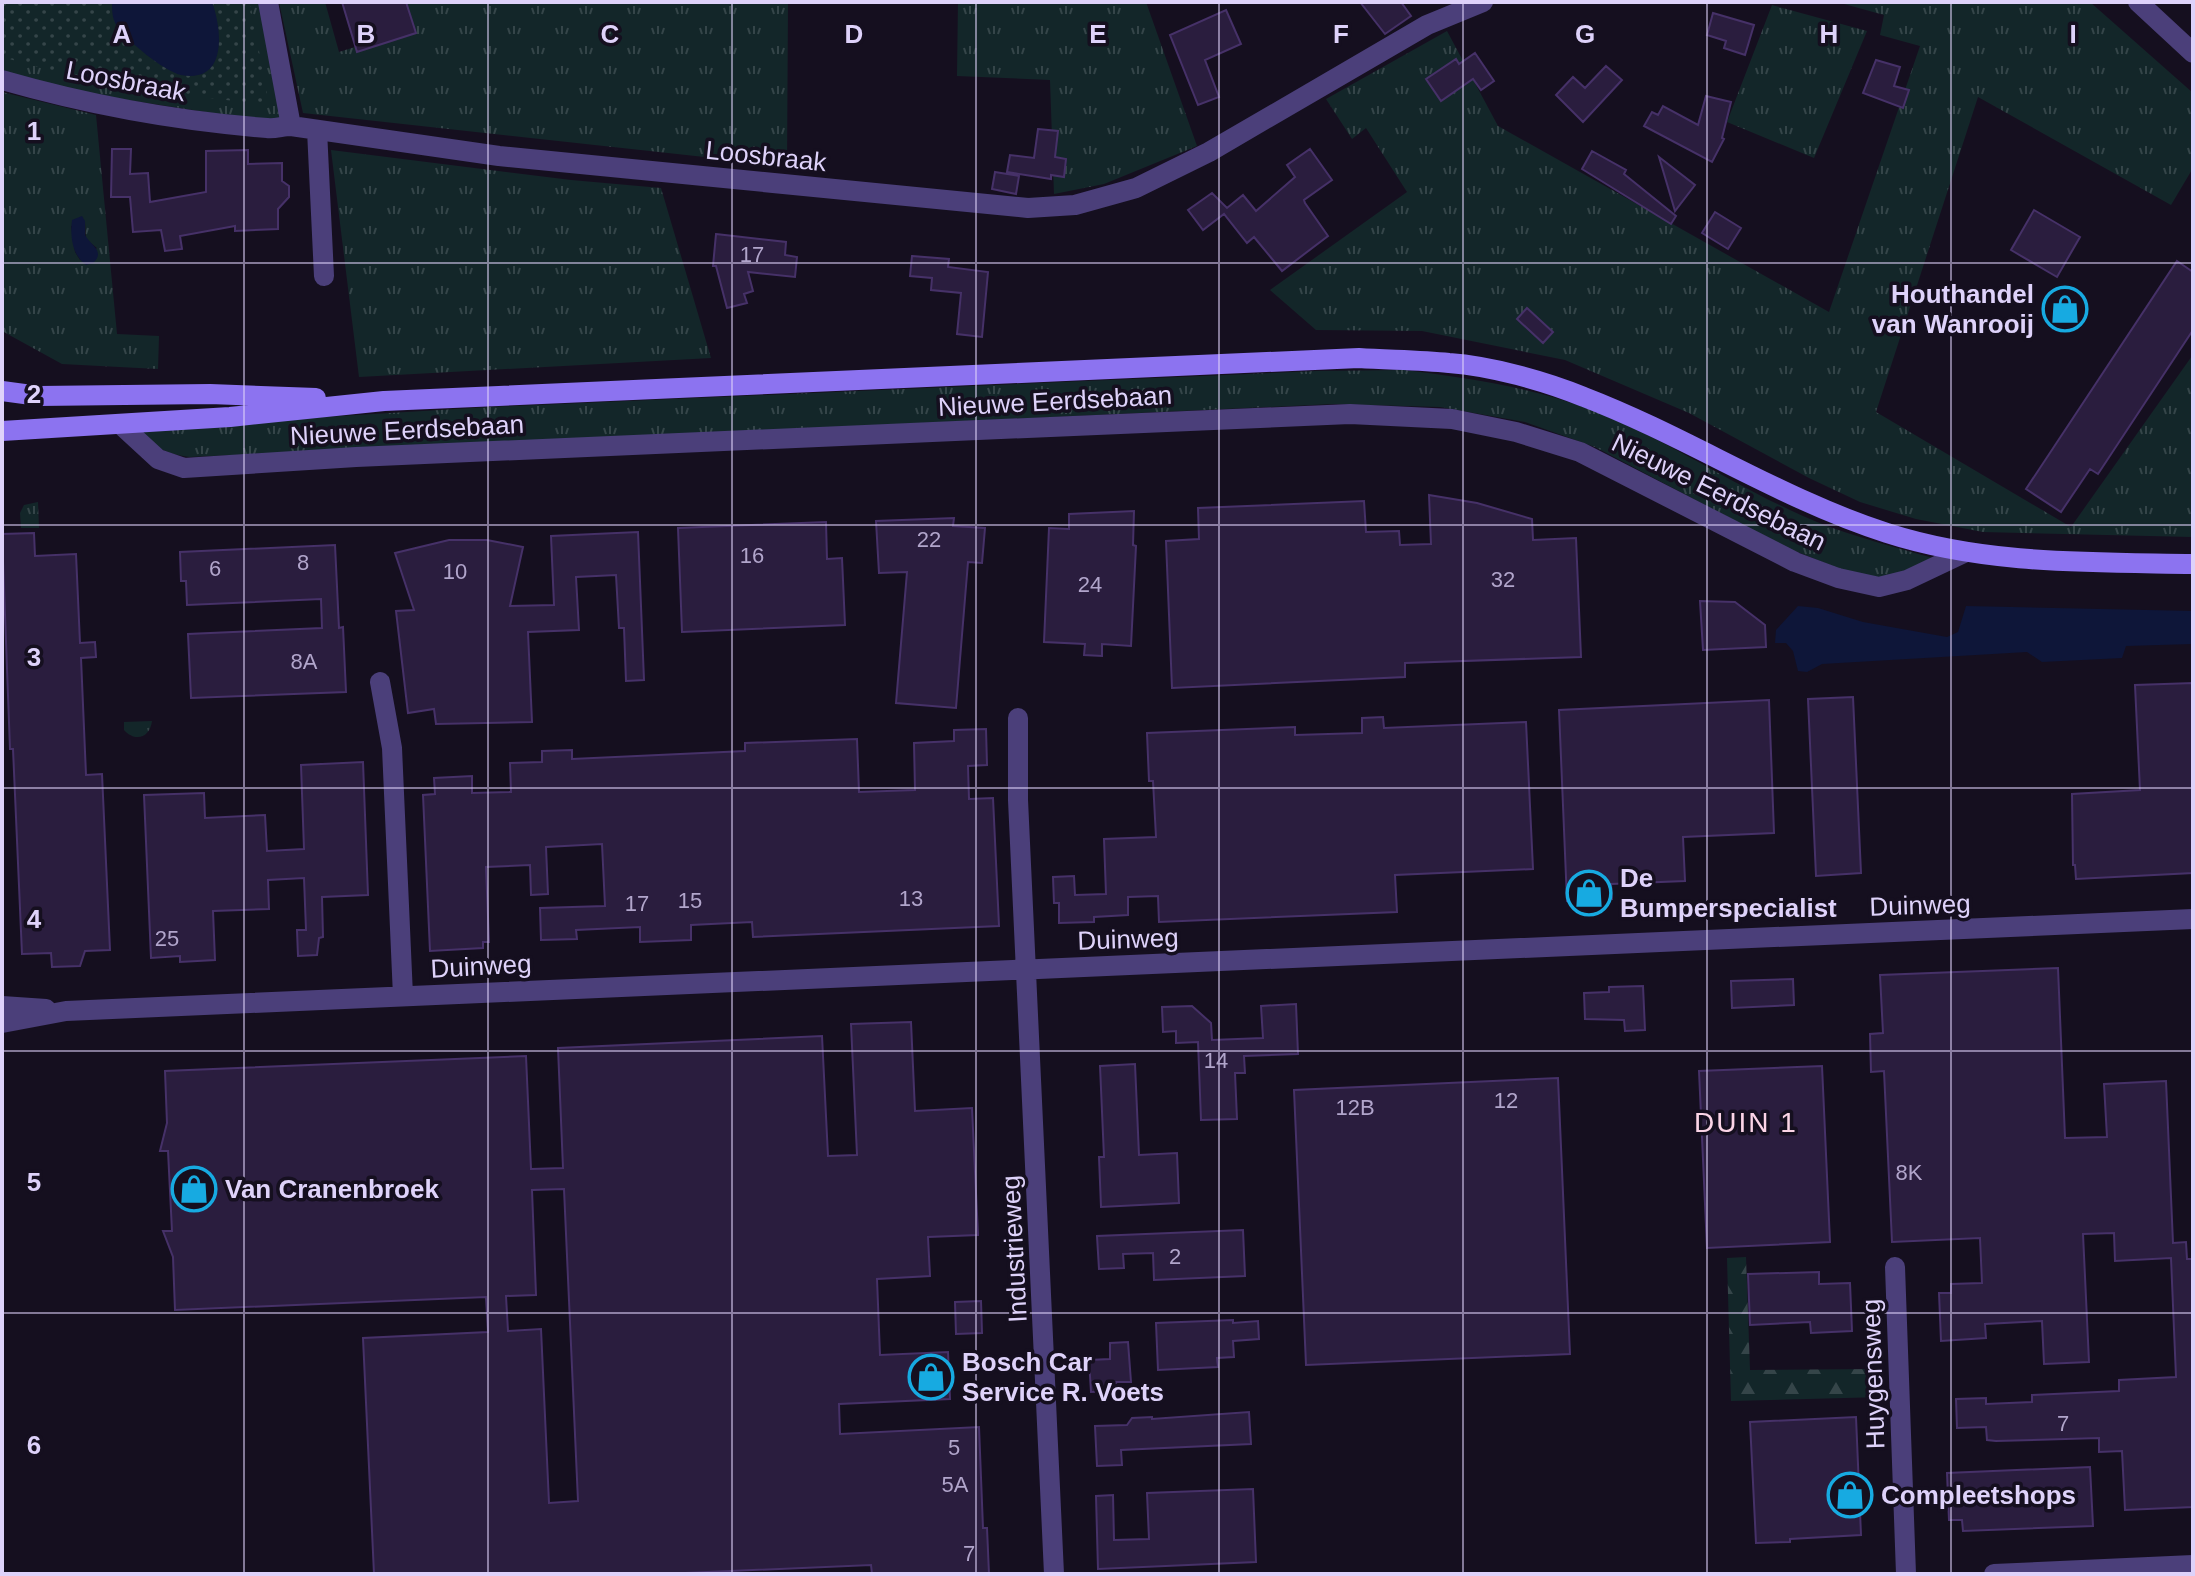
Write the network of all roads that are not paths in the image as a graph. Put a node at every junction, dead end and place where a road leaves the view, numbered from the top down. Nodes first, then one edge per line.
1 (268, 2) edge
2 (1483, 2) edge
3 (2138, 2) edge
4 (2193, 53) edge
5 (2, 80) edge
6 (291, 126) junction
7 (317, 130) junction
8 (324, 276) dead end
9 (2, 391) edge
10 (39, 396) junction
11 (384, 401) junction
12 (2, 403) edge
13 (120, 424) junction
14 (2, 431) edge
15 (1966, 552) junction
16 (2193, 564) edge
17 (380, 682) dead end
18 (1018, 718) dead end
19 (2193, 919) edge
20 (1027, 970) junction
21 (403, 996) junction
22 (2, 1006) edge
23 (66, 1011) junction
24 (2, 1023) edge
25 (1895, 1267) dead end
26 (2193, 1565) edge
27 (1054, 1574) edge
28 (1906, 1574) edge
29 (1994, 1574) edge

1 - 6 street
2 - 7 street, Loosbraak
3 - 4 street
5 - 6 street, Loosbraak
6 - 7 street, Loosbraak
7 - 8 street
9 - 10 main road, Nieuwe Eerdsebaan
10 - 11 main road, Nieuwe Eerdsebaan
10 - 12 main road, Nieuwe Eerdsebaan
11 - 13 main road, Nieuwe Eerdsebaan
11 - 15 main road, Nieuwe Eerdsebaan
13 - 14 main road, Nieuwe Eerdsebaan
13 - 15 street, Nieuwe Eerdsebaan
15 - 16 main road, Nieuwe Eerdsebaan
17 - 21 street
18 - 20 street, Industrieweg
19 - 20 street, Duinweg
20 - 21 street, Duinweg
20 - 27 street, Industrieweg
21 - 23 street, Duinweg
22 - 23 street, Duinweg
23 - 24 street, Duinweg
25 - 28 street, Huygensweg
26 - 29 street

